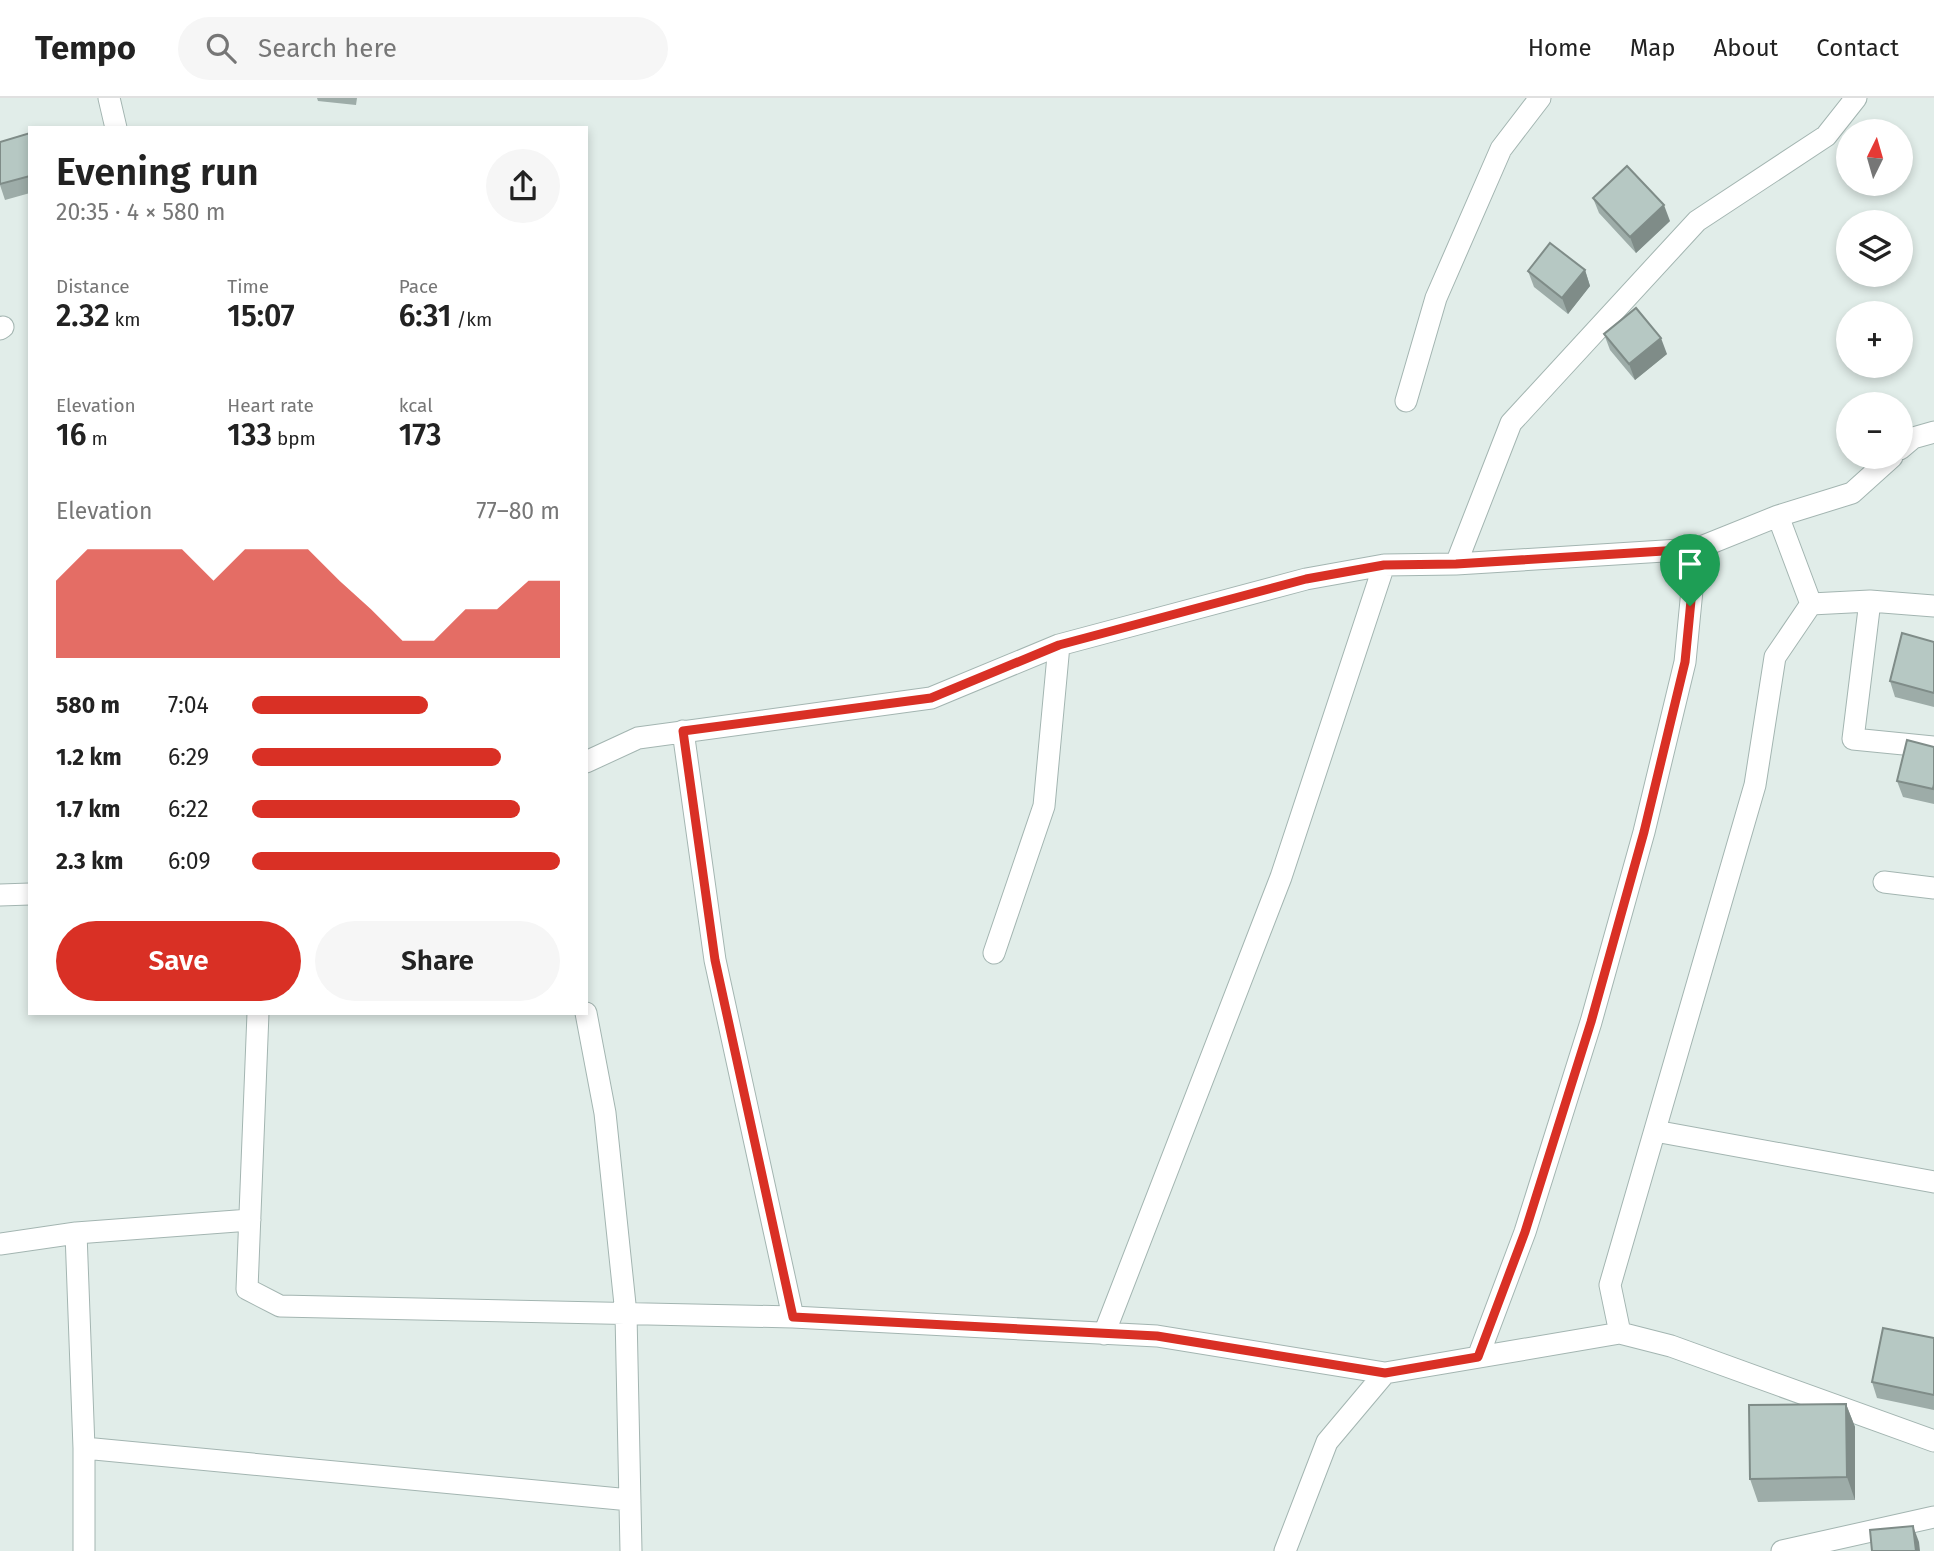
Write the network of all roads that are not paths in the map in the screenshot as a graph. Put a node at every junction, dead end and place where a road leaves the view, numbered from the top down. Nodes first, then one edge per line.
1 (109, 98) edge
2 (1540, 98) edge
3 (1856, 98) edge
4 (116, 126) edge
5 (1406, 401) dead end
6 (1934, 432) edge
7 (1913, 438) edge
8 (1879, 469) edge
9 (1778, 516) junction
10 (1696, 549) junction
11 (1456, 564) junction
12 (1384, 565) junction
13 (1870, 601) junction
14 (1811, 604) junction
15 (1934, 606) edge
16 (1059, 645) junction
17 (683, 731) junction
18 (1934, 747) edge
19 (588, 761) edge
20 (1884, 882) dead end
21 (1934, 888) edge
22 (28, 894) edge
23 (0, 895) edge
24 (994, 953) dead end
25 (258, 1015) edge
26 (586, 1015) edge
27 (1655, 1131) junction
28 (1934, 1182) edge
29 (250, 1220) junction
30 (76, 1233) junction
31 (0, 1244) edge
32 (626, 1314) junction
33 (793, 1317) junction
34 (1620, 1333) junction
35 (1104, 1334) junction
36 (1478, 1357) junction
37 (1385, 1373) junction
38 (1934, 1440) edge
39 (84, 1448) junction
40 (630, 1500) junction
41 (1934, 1517) edge
42 (84, 1551) edge
43 (631, 1551) edge
44 (1285, 1551) edge
45 (1782, 1551) edge

1 - 4 street
2 - 5 street
3 - 11 street
6 - 7 street
8 - 9 street
9 - 10 street
9 - 14 street
10 - 11 street
10 - 36 street
11 - 12 street
12 - 16 street
12 - 35 street
13 - 14 street
13 - 15 street
13 - 18 street
14 - 27 street
16 - 17 street
16 - 24 street
17 - 19 street
17 - 33 street
20 - 21 street
22 - 23 street
25 - 29 street
26 - 32 street
27 - 28 street
27 - 34 street
29 - 30 street
29 - 32 street
30 - 31 street
30 - 39 street
32 - 33 street
32 - 40 street
33 - 35 street
34 - 36 street
34 - 38 street
35 - 37 street
36 - 37 street
37 - 44 street
39 - 40 street
39 - 42 street
40 - 43 street
41 - 45 street

